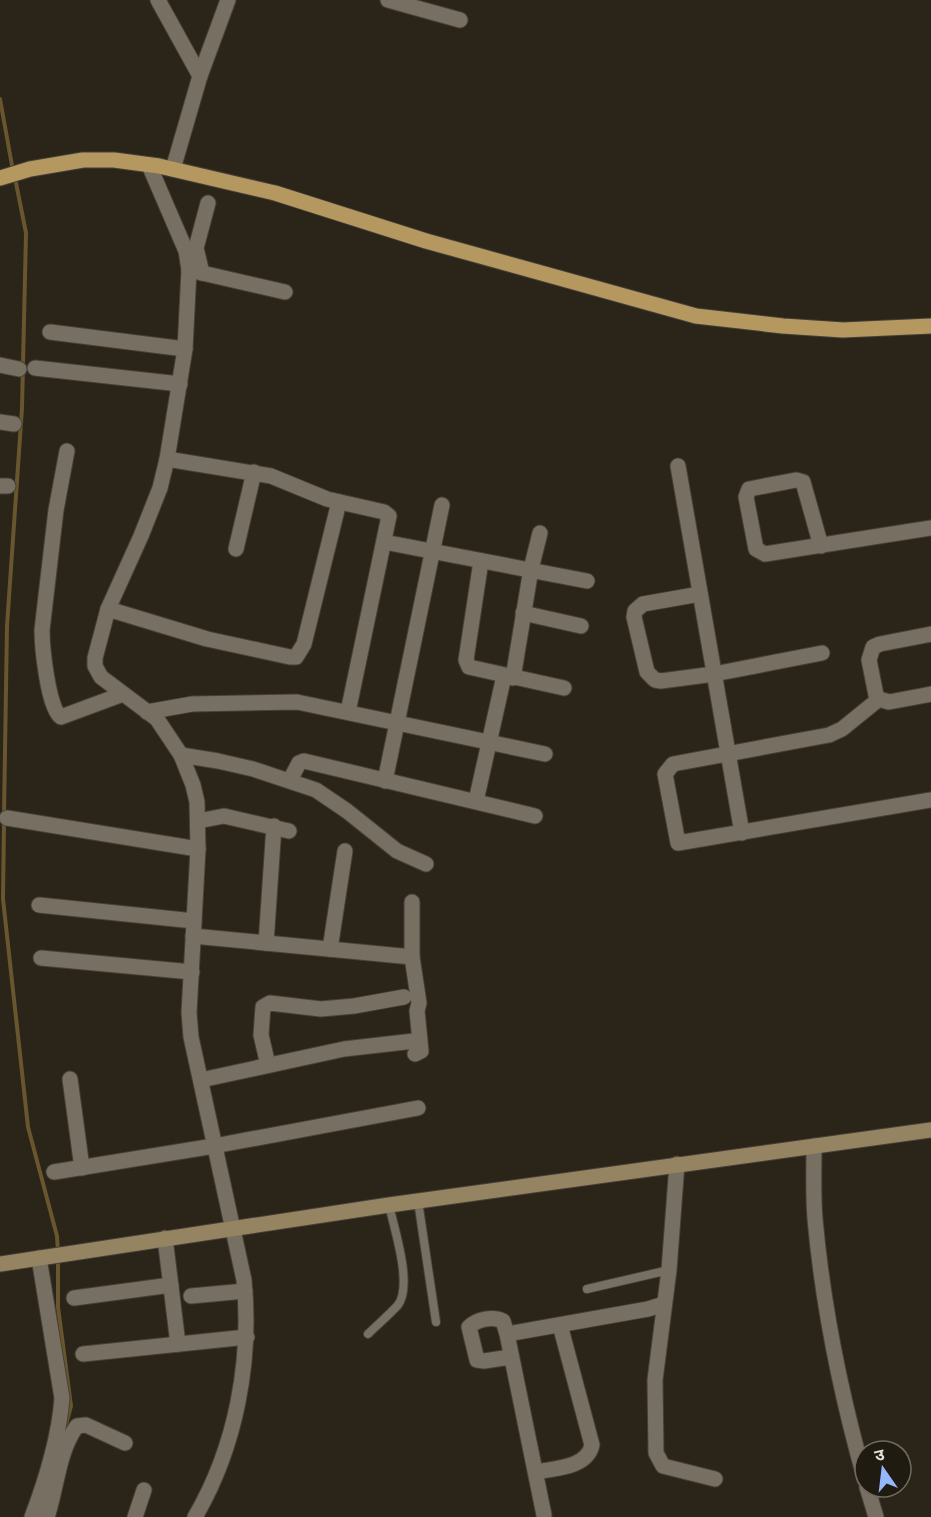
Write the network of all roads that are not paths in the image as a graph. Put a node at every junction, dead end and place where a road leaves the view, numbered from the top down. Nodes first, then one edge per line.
1 (158, 0) edge
2 (228, 0) edge
3 (388, 0) edge
4 (460, 20) dead end
5 (200, 76) junction
6 (149, 165) junction
7 (173, 169) junction
8 (0, 178) edge
9 (208, 203) dead end
10 (196, 272) junction
11 (285, 292) dead end
12 (931, 326) edge
13 (50, 332) dead end
14 (185, 349) junction
15 (0, 365) edge
16 (35, 368) dead end
17 (19, 369) dead end
18 (180, 384) junction
19 (67, 451) dead end
20 (167, 459) junction
21 (678, 466) dead end
22 (254, 472) junction
23 (339, 502) junction
24 (442, 506) dead end
25 (931, 528) edge
26 (540, 533) dead end
27 (384, 542) junction
28 (822, 546) junction
29 (236, 549) dead end
30 (432, 551) junction
31 (481, 561) junction
32 (531, 569) junction
33 (587, 581) dead end
34 (700, 594) junction
35 (108, 609) junction
36 (523, 613) junction
37 (581, 626) dead end
38 (931, 634) edge
39 (822, 653) dead end
40 (714, 674) junction
41 (508, 677) junction
42 (564, 688) dead end
43 (123, 694) junction
44 (931, 694) edge
45 (879, 699) junction
46 (147, 712) junction
47 (348, 712) junction
48 (398, 723) junction
49 (489, 742) junction
50 (545, 754) dead end
51 (728, 754) junction
52 (182, 755) junction
53 (290, 780) junction
54 (385, 781) junction
55 (931, 800) edge
56 (476, 801) junction
57 (535, 816) dead end
58 (7, 818) dead end
59 (198, 821) junction
60 (742, 833) junction
61 (198, 849) junction
62 (345, 851) dead end
63 (426, 864) dead end
64 (412, 902) dead end
65 (39, 905) dead end
66 (194, 928) junction
67 (266, 943) junction
68 (330, 949) junction
69 (41, 957) dead end
70 (412, 957) junction
71 (192, 972) junction
72 (404, 997) dead end
73 (268, 1065) junction
74 (70, 1079) dead end
75 (201, 1080) junction
76 (418, 1108) dead end
77 (931, 1130) edge
78 (214, 1146) junction
79 (814, 1146) junction
80 (677, 1164) junction
81 (82, 1168) junction
82 (54, 1172) dead end
83 (418, 1201) junction
84 (389, 1205) junction
85 (232, 1228) junction
86 (165, 1238) junction
87 (53, 1256) junction
88 (0, 1266) edge
89 (669, 1270) junction
90 (171, 1285) junction
91 (587, 1289) dead end
92 (245, 1291) junction
93 (191, 1296) dead end
94 (74, 1298) dead end
95 (664, 1304) junction
96 (436, 1322) dead end
97 (560, 1325) junction
98 (368, 1334) dead end
99 (507, 1334) junction
100 (247, 1337) junction
101 (178, 1344) junction
102 (83, 1354) dead end
103 (511, 1357) junction
104 (854, 1439) edge
105 (125, 1443) dead end
106 (536, 1472) junction
107 (716, 1479) dead end
108 (144, 1490) dead end
109 (871, 1499) edge
110 (544, 1515) dead end
111 (32, 1517) edge
112 (47, 1517) edge
113 (135, 1517) edge
114 (195, 1517) edge
115 (876, 1517) edge

1 - 5 street
2 - 5 street
3 - 4 street
5 - 7 street
6 - 7 main road
6 - 8 main road
6 - 10 street
7 - 12 main road
9 - 10 street
10 - 11 street
10 - 14 street
13 - 14 street
14 - 18 street
15 - 17 street
16 - 18 street
18 - 20 street
19 - 43 street
20 - 22 street
20 - 35 street
21 - 34 street
22 - 23 street
22 - 29 street
23 - 27 street
23 - 35 street
24 - 30 street
25 - 28 street
26 - 32 street
27 - 30 street
27 - 47 street
28 - 28 street
30 - 31 street
30 - 48 street
31 - 32 street
31 - 41 street
32 - 33 street
32 - 36 street
34 - 40 street
34 - 40 street
35 - 43 street
36 - 37 street
36 - 41 street
38 - 45 street
39 - 40 street
40 - 51 street
41 - 42 street
41 - 49 street
43 - 46 street
44 - 45 street
45 - 51 street
46 - 47 street
46 - 52 street
47 - 48 street
48 - 49 street
48 - 54 street
49 - 50 street
49 - 56 street
51 - 60 street
51 - 60 street
52 - 53 street
52 - 59 street
53 - 54 street
53 - 63 street
54 - 56 street
55 - 60 street
56 - 57 street
58 - 61 street
59 - 61 street
59 - 67 street
61 - 66 street
62 - 68 street
64 - 70 street
65 - 66 street
66 - 67 street
66 - 71 street
67 - 68 street
68 - 70 street
69 - 71 street
70 - 73 street
71 - 75 street
72 - 73 street
73 - 75 street
74 - 81 street
75 - 78 street
76 - 78 street
77 - 79 street
78 - 81 street
78 - 85 street
79 - 80 street
79 - 104 street
80 - 83 street
80 - 89 street
81 - 82 street
83 - 84 street
83 - 96 lane
84 - 85 street
84 - 98 lane
85 - 86 street
85 - 92 street
86 - 87 street
86 - 90 street
87 - 88 street
87 - 111 street
89 - 91 lane
89 - 95 street
90 - 94 street
90 - 101 street
92 - 93 street
92 - 100 street
95 - 97 street
95 - 107 street
97 - 99 street
97 - 106 street
99 - 103 street
99 - 103 street
100 - 101 street
100 - 114 street
101 - 102 street
103 - 106 street
105 - 112 street
106 - 110 street
108 - 113 street
109 - 115 street

